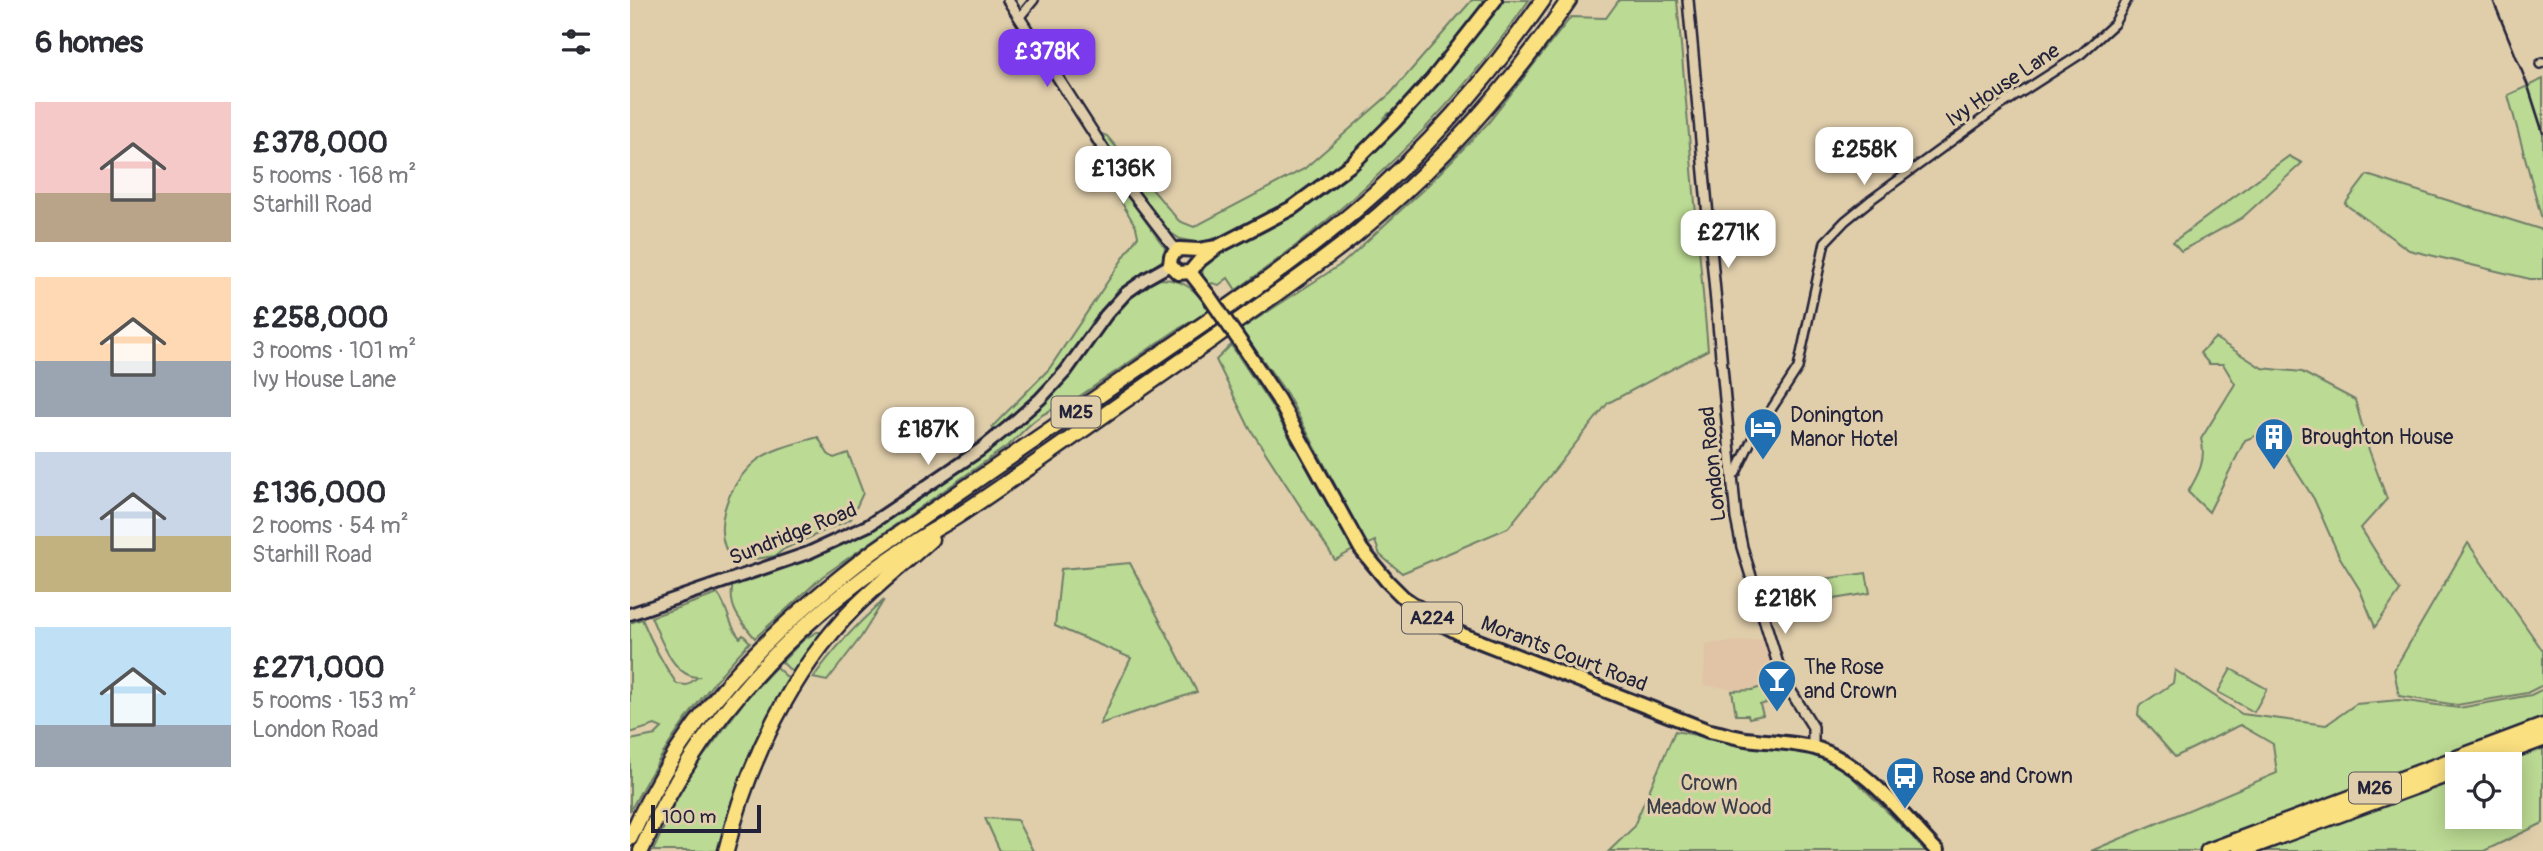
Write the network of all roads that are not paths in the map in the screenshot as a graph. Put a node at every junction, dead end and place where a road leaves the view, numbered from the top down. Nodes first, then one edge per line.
1 (1008, 0) edge
2 (1034, 0) edge
3 (1495, 0) edge
4 (1543, 0) edge
5 (1569, 0) edge
6 (1688, 0) edge
7 (2127, 0) edge
8 (1019, 18) junction
9 (1217, 247) junction
10 (1181, 249) junction
11 (1170, 265) junction
12 (1193, 268) junction
13 (1732, 475) junction
14 (959, 515) junction
15 (630, 614) edge
16 (2543, 726) edge
17 (2543, 739) edge
18 (1813, 747) junction
19 (2508, 752) edge
20 (2445, 775) edge
21 (630, 838) edge
22 (641, 851) edge
23 (726, 851) edge
24 (1937, 851) edge
25 (2208, 851) edge
26 (2240, 851) edge

1 - 8 street
2 - 8 street
3 - 9 main road
4 - 21 highway, M25
5 - 14 highway, M25
6 - 13 street, London Road
7 - 13 street, Ivy House Lane
8 - 10 street
9 - 10 main road
9 - 12 main road
10 - 11 main road
10 - 12 main road
11 - 12 main road
11 - 15 main road, Sundridge Road
12 - 18 main road, Morants Court Road / A224, bridge
13 - 18 street, London Road
14 - 22 highway, M25
14 - 23 highway, M25
16 - 25 highway, M26
17 - 19 highway
18 - 24 main road, A224
20 - 26 highway, M26

